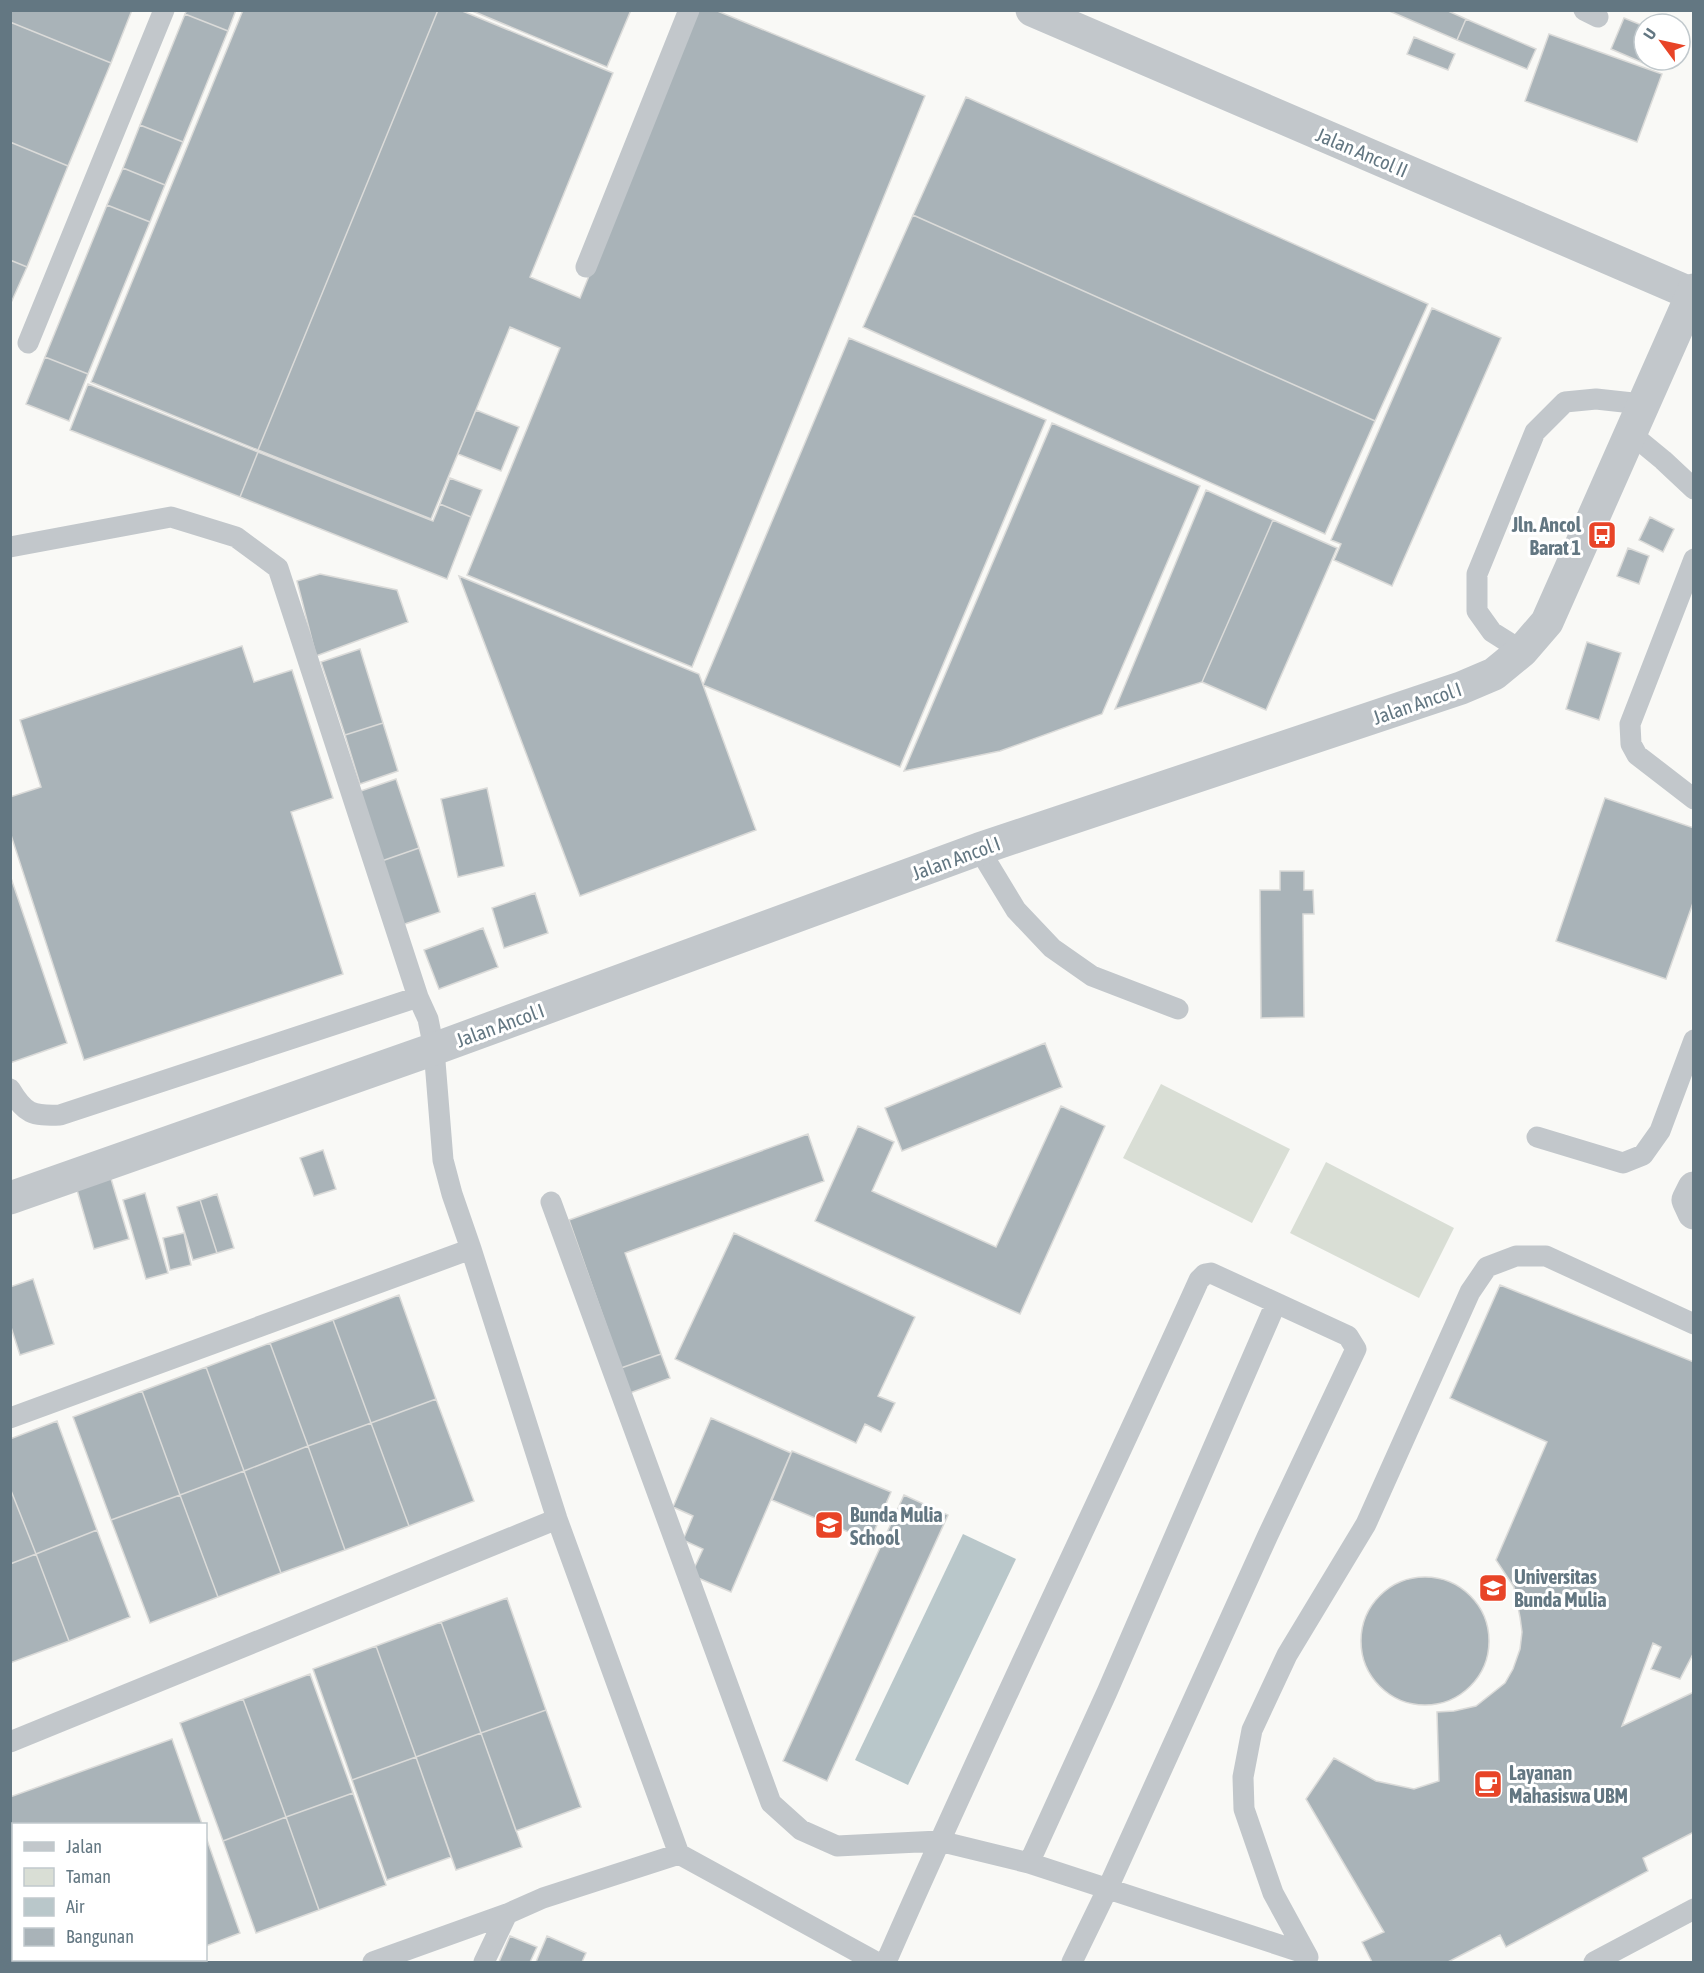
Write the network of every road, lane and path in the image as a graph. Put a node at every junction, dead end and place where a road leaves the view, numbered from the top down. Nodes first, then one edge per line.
1 (164, 10) edge
2 (689, 10) edge
3 (1032, 10) edge
4 (586, 267) dead end
5 (1693, 293) edge
6 (28, 343) dead end
7 (1636, 418) junction
8 (1694, 489) edge
9 (10, 547) edge
10 (1694, 559) edge
11 (1522, 651) junction
12 (1694, 799) edge
13 (979, 849) junction
14 (418, 997) junction
15 (1178, 1009) dead end
16 (1694, 1040) edge
17 (434, 1049) junction
18 (10, 1089) edge
19 (1537, 1137) dead end
20 (1694, 1188) edge
21 (10, 1198) edge
22 (551, 1202) dead end
23 (1694, 1213) edge
24 (471, 1249) junction
25 (1276, 1303) junction
26 (1694, 1324) edge
27 (10, 1418) edge
28 (557, 1519) junction
29 (10, 1742) edge
30 (939, 1841) junction
31 (678, 1854) junction
32 (1029, 1863) junction
33 (1107, 1890) junction
34 (1694, 1909) edge
35 (507, 1914) junction
36 (1308, 1958) edge
37 (373, 1962) edge
38 (484, 1962) edge
39 (876, 1962) edge
40 (886, 1962) edge
41 (1072, 1962) edge
42 (1594, 1962) edge

1 - 6 lane
2 - 4 lane
3 - 5 street, Jalan Ancol II
5 - 7 street, Jalan Ancol I
7 - 8 lane
7 - 11 street, Jalan Ancol I
7 - 11 lane
9 - 14 lane
10 - 12 lane
11 - 13 street, Jalan Ancol I
13 - 15 lane
13 - 17 street, Jalan Ancol I
14 - 17 lane
14 - 18 lane
16 - 19 lane
17 - 21 street, Jalan Ancol I
17 - 24 lane
20 - 23 street
22 - 30 lane
24 - 27 lane
24 - 28 lane
25 - 30 lane
25 - 32 lane
25 - 33 lane
26 - 36 lane
28 - 29 lane
28 - 31 lane
30 - 32 lane
30 - 40 lane
31 - 35 lane
31 - 39 lane
32 - 33 lane
33 - 36 lane
33 - 41 lane
34 - 42 lane
35 - 37 lane
35 - 38 lane

